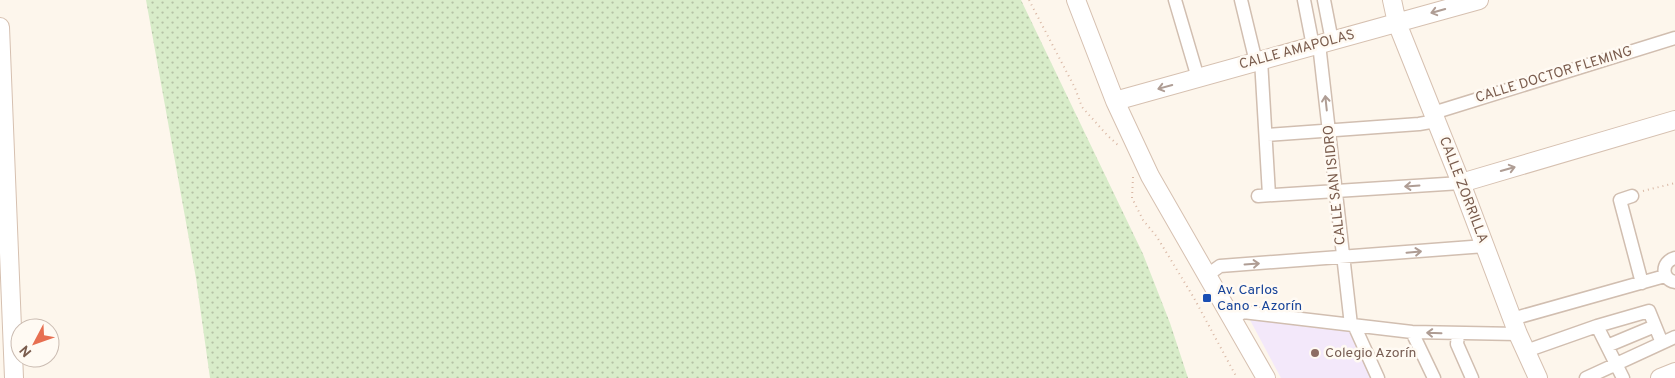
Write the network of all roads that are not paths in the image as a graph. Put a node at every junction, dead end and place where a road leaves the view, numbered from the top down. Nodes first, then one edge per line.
1 (1076, 0) edge
2 (1175, 0) edge
3 (1241, 0) edge
4 (1304, 0) edge
5 (1324, 0) edge
6 (1392, 0) edge
7 (1479, 0) edge
8 (1397, 23) junction
9 (0, 27) edge
10 (1675, 38) edge
11 (1321, 44) junction
12 (1259, 61) junction
13 (1198, 78) junction
14 (1115, 100) junction
15 (1435, 117) junction
16 (1675, 120) edge
17 (1329, 131) junction
18 (1267, 135) junction
19 (1461, 183) junction
20 (1335, 192) junction
21 (1632, 196) road end
22 (1485, 246) junction
23 (1343, 258) junction
24 (1675, 258) edge
25 (1206, 276) junction
26 (1670, 279) edge
27 (1642, 283) junction
28 (1233, 318) junction
29 (1352, 325) junction
30 (1597, 326) junction
31 (1654, 326) junction
32 (1515, 327) junction
33 (1412, 332) junction
34 (1458, 334) junction
35 (1675, 338) edge
36 (1662, 344) junction
37 (1607, 346) junction
38 (1526, 352) junction
39 (1616, 364) junction
40 (1675, 372) edge
41 (14, 378) edge
42 (1266, 378) edge
43 (1378, 378) edge
44 (1434, 378) edge
45 (1472, 378) edge
46 (1538, 378) edge
47 (1586, 378) edge
48 (1623, 378) edge
49 (1660, 378) edge

1 - 14 street
2 - 13 street
3 - 12 street
4 - 11 street
5 - 11 street
6 - 8 street, CALLE ZORRILLA
7 -> 8 street, CALLE AMAPOLAS
8 - 11 street, CALLE AMAPOLAS
8 - 15 street, CALLE ZORRILLA
9 - 41 street
10 - 15 street, CALLE DOCTOR FLEMING
11 - 12 street, CALLE AMAPOLAS
17 -> 11 street, CALLE SAN ISIDRO
12 - 13 street, CALLE AMAPOLAS
12 - 18 street
13 -> 14 street, CALLE AMAPOLAS
14 - 25 street
15 - 17 street, CALLE DOCTOR FLEMING
15 - 19 street, CALLE ZORRILLA
19 -> 16 street
17 - 18 street, CALLE DOCTOR FLEMING
17 - 20 street, CALLE SAN ISIDRO
18 - 20 street
19 -> 20 street
19 - 22 street, CALLE ZORRILLA
20 - 23 street, CALLE SAN ISIDRO
21 - 27 street
23 -> 22 street
22 - 32 street, CALLE ZORRILLA
25 -> 23 street
23 - 29 street, CALLE SAN ISIDRO
24 - 26 street
25 - 28 street
26 - 27 street
27 - 32 street
28 - 29 street
28 - 42 street
29 - 33 street
29 - 43 street, CALLE SAN ISIDRO
30 - 31 street
30 - 37 street
30 - 38 street
31 - 36 street
31 - 37 street
32 - 34 street
32 - 38 street, CALLE ZORRILLA
34 -> 33 street
33 - 44 street
34 - 45 street
35 - 36 street
36 - 39 street
37 - 39 street
38 - 46 street, CALLE ZORRILLA
39 - 47 street
39 - 48 street
40 - 49 street

